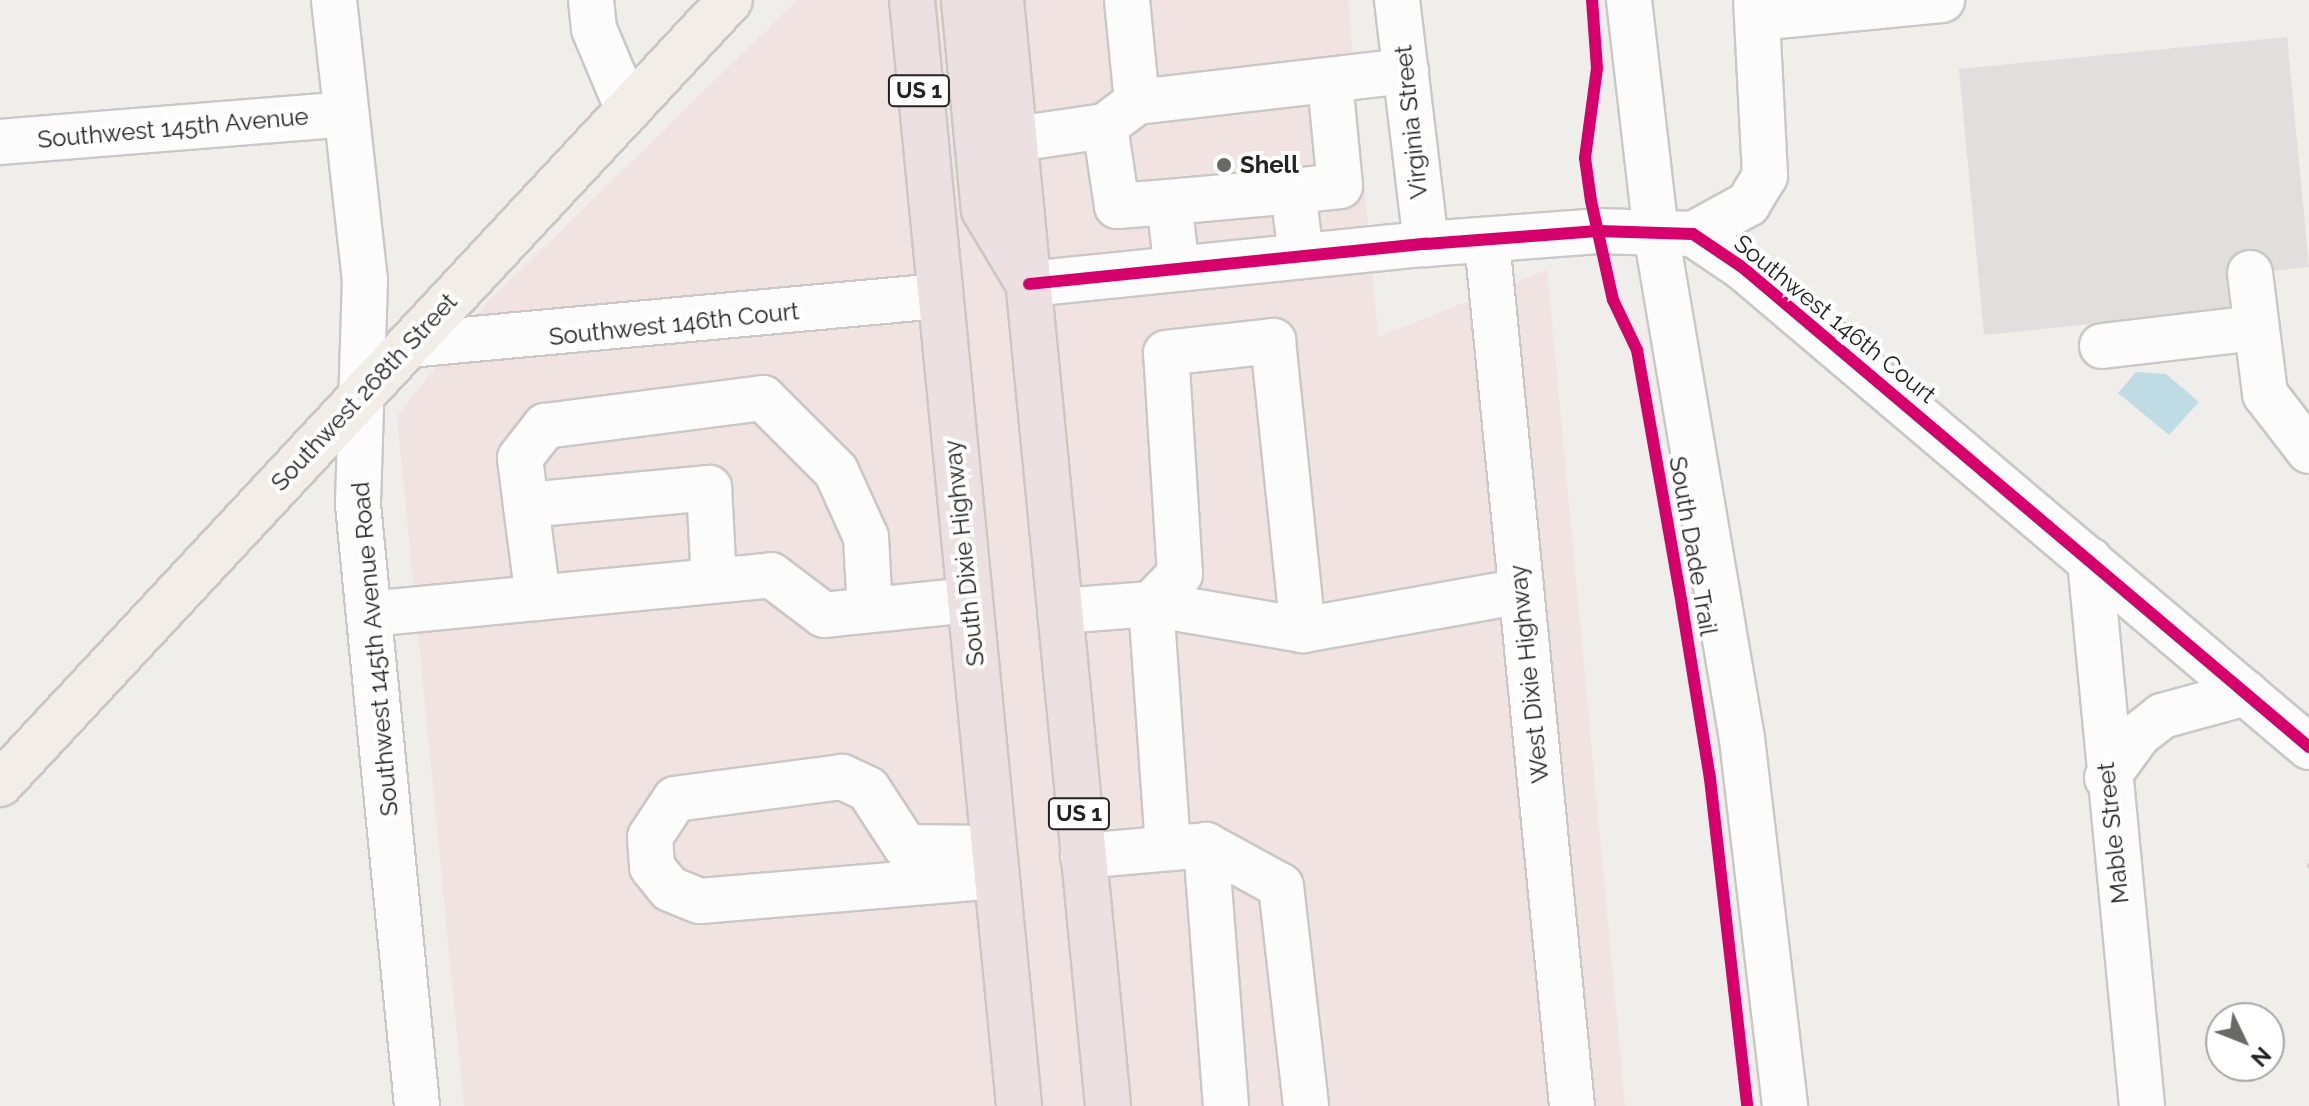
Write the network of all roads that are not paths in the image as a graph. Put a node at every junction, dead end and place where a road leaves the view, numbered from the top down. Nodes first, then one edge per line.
1 (334, 0) edge
2 (591, 0) edge
3 (912, 0) edge
4 (964, 0) edge
5 (1001, 0) edge
6 (1127, 0) edge
7 (1397, 0) edge
8 (1629, 0) edge
9 (1942, 0) edge
10 (722, 2) edge
11 (1757, 9) edge
12 (1406, 71) junction
13 (1330, 82) junction
14 (628, 110) junction
15 (345, 114) junction
16 (1121, 114) junction
17 (1016, 139) junction
18 (0, 142) edge
19 (1293, 191) junction
20 (1169, 202) junction
21 (1674, 234) junction
22 (1487, 241) junction
23 (1426, 244) junction
24 (1301, 256) junction
25 (1177, 269) junction
26 (2250, 273) dead end
27 (1029, 284) junction
28 (938, 296) junction
29 (2255, 328) junction
30 (409, 345) junction
31 (2102, 346) dead end
32 (362, 394) junction
33 (2309, 451) edge
34 (526, 505) junction
35 (2090, 560) junction
36 (714, 580) junction
37 (1521, 591) junction
38 (538, 598) junction
39 (969, 600) junction
40 (1151, 604) junction
41 (870, 610) junction
42 (1060, 611) junction
43 (369, 614) junction
44 (1303, 630) junction
45 (2246, 693) junction
46 (2309, 747) edge
47 (2107, 778) junction
48 (0, 784) edge
49 (1187, 846) junction
50 (1083, 856) junction
51 (994, 862) junction
52 (897, 865) junction
53 (1012, 1027) junction
54 (417, 1106) edge
55 (1019, 1106) edge
56 (1050, 1106) edge
57 (1108, 1106) edge
58 (1226, 1106) edge
59 (1306, 1106) edge
60 (1572, 1106) edge
61 (1785, 1106) edge
62 (2142, 1106) edge

1 - 15 street, Southwest 145th Avenue Road
2 - 14 street
3 - 28 highway, South Dixie Highway / US 1
4 - 27 highway
5 - 17 highway, US 1
6 - 16 street
7 - 12 street, Virginia Street
8 - 21 street
9 - 11 street
10 - 14 main road, Southwest 268th Street
11 - 21 street
12 - 13 street
12 - 23 street, Virginia Street
13 - 16 street
13 - 19 street
14 - 30 main road, Southwest 268th Street
15 - 18 street, Southwest 145th Avenue
15 - 32 street, Southwest 145th Avenue Road
16 - 17 street
16 - 20 street
17 - 27 highway, US 1
19 - 20 street
19 - 24 street
20 - 25 street
21 - 22 street
21 - 35 street, Southwest 146th Court
21 - 61 street
22 - 23 street
22 - 37 street, West Dixie Highway
23 - 24 street
24 - 25 street
25 - 27 street
26 - 29 street
27 - 42 highway, US 1
28 - 30 street, Southwest 146th Court
28 - 39 highway, South Dixie Highway / US 1
29 - 31 street
29 - 33 street
30 - 32 main road, Southwest 268th Street
32 - 43 street, Southwest 145th Avenue Road
32 - 48 main road, Southwest 268th Street
34 - 36 street
34 - 38 street
34 - 41 street
35 - 45 street, Southwest 146th Court
35 - 47 street, Mable Street
36 - 38 street
36 - 41 street
37 - 44 street
37 - 60 street, West Dixie Highway
38 - 43 street
39 - 41 street
39 - 51 highway, South Dixie Highway / US 1
40 - 42 street
40 - 44 street
40 - 44 street
40 - 49 street
42 - 50 highway, US 1
43 - 54 street, Southwest 145th Avenue Road
45 - 46 street, Southwest 146th Court
45 - 47 street
47 - 62 street, Mable Street
49 - 50 street
49 - 58 street
49 - 59 street
50 - 57 highway, US 1
51 - 52 street
51 - 53 highway, South Dixie Highway / US 1
52 - 52 street
53 - 55 highway, South Dixie Highway / US 1
53 - 56 highway

